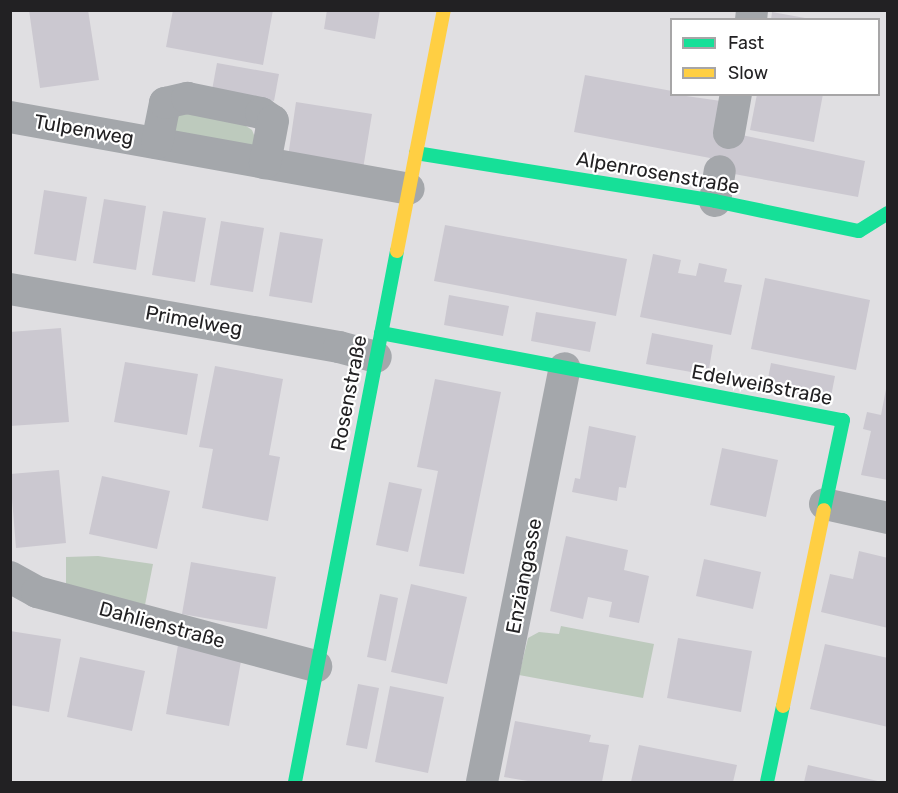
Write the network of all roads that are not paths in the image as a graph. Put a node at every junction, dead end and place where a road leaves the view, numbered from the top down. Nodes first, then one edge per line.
1 (444, 10) edge
2 (736, 96) edge
3 (10, 117) edge
4 (729, 133) dead end
5 (157, 144) junction
6 (416, 153) junction
7 (265, 163) junction
8 (409, 189) junction
9 (888, 213) edge
10 (10, 289) edge
11 (378, 345) junction
12 (565, 368) junction
13 (825, 504) junction
14 (888, 518) edge
15 (10, 577) edge
16 (316, 666) junction
17 (295, 783) edge
18 (482, 783) edge
19 (768, 783) edge

1 - 6 street, Rosenstraße
2 - 4 street
3 - 5 street, Tulpenweg
5 - 7 street, Tulpenweg
5 - 7 street, Tulpenweg
6 - 8 street, Rosenstraße
6 - 9 street, Alpenrosenstraße
7 - 8 street, Tulpenweg
8 - 11 street, Rosenstraße
10 - 11 street, Primelweg
11 - 12 street, Edelweißstraße
11 - 16 street, Rosenstraße
12 - 13 street, Edelweißstraße
12 - 18 street, Enziangasse
13 - 14 street
13 - 19 street, Edelweißstraße
15 - 16 street, Dahlienstraße
16 - 17 street, Rosenstraße

